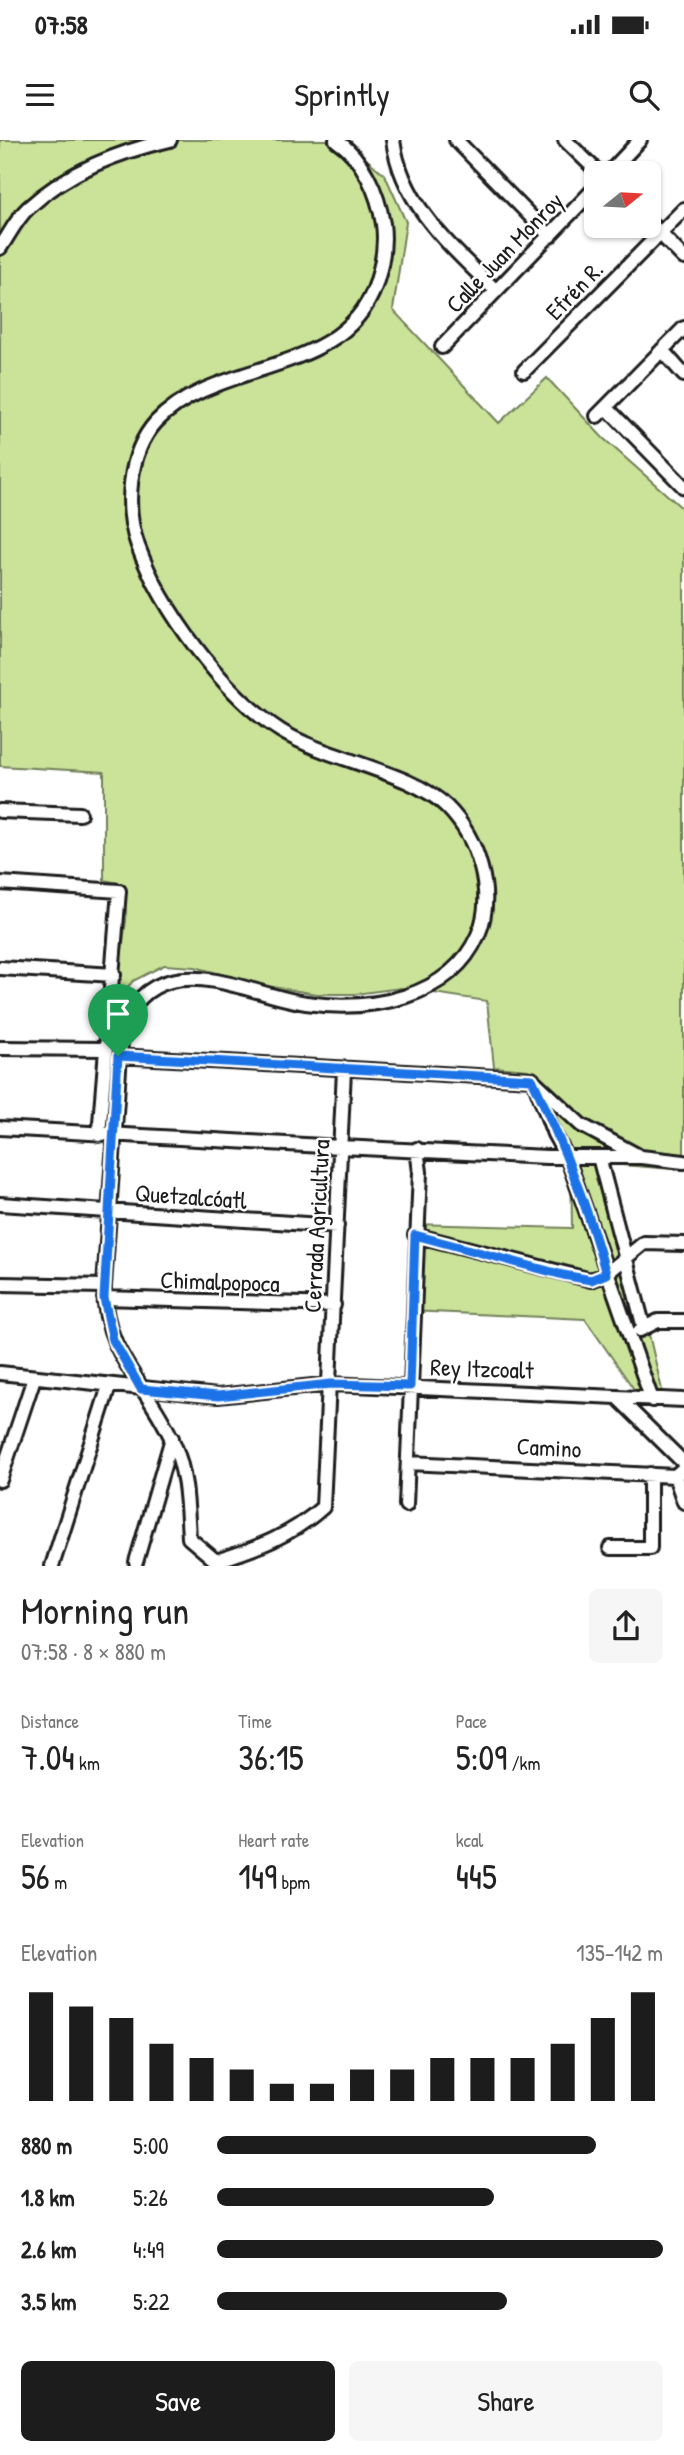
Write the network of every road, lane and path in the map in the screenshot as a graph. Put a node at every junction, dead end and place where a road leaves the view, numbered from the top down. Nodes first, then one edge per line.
1 (170, 140) edge
2 (336, 140) edge
3 (393, 140) edge
4 (456, 140) edge
5 (565, 140) edge
6 (640, 140) edge
7 (587, 161) edge
8 (620, 161) edge
9 (584, 200) edge
10 (684, 209) edge
11 (662, 230) edge
12 (662, 234) edge
13 (550, 236) junction
14 (654, 238) edge
15 (0, 248) edge
16 (684, 258) edge
17 (496, 291) junction
18 (684, 328) edge
19 (442, 347) dead end
20 (662, 350) junction
21 (524, 371) dead end
22 (684, 375) edge
23 (684, 487) edge
24 (0, 811) edge
25 (80, 814) dead end
26 (0, 883) edge
27 (0, 968) edge
28 (114, 975) junction
29 (0, 1048) edge
30 (104, 1049) junction
31 (118, 1056) junction
32 (344, 1070) junction
33 (532, 1079) junction
34 (0, 1128) edge
35 (99, 1135) junction
36 (114, 1135) junction
37 (341, 1147) junction
38 (417, 1149) junction
39 (568, 1157) junction
40 (599, 1157) junction
41 (641, 1157) junction
42 (684, 1161) edge
43 (0, 1204) edge
44 (110, 1212) junction
45 (337, 1226) junction
46 (415, 1235) junction
47 (684, 1244) edge
48 (627, 1257) junction
49 (606, 1274) junction
50 (0, 1284) edge
51 (104, 1292) junction
52 (334, 1306) junction
53 (684, 1321) edge
54 (644, 1328) junction
55 (630, 1335) junction
56 (0, 1373) edge
57 (34, 1378) junction
58 (331, 1384) junction
59 (109, 1386) junction
60 (410, 1386) junction
61 (141, 1389) junction
62 (618, 1398) junction
63 (652, 1400) junction
64 (684, 1401) edge
65 (172, 1438) junction
66 (408, 1463) junction
67 (681, 1469) edge
68 (650, 1474) junction
69 (0, 1480) edge
70 (684, 1502) edge
71 (406, 1505) dead end
72 (610, 1548) dead end
73 (136, 1562) dead end
74 (52, 1566) edge

1 - 15 street
2 - 31 street
3 - 17 street
4 - 13 street
5 - 7 street
6 - 8 street
9 - 13 street, Calle Juan Monroy
10 - 11 street, Efrén R.
12 - 16 street
13 - 17 street, Calle Juan Monroy
14 - 21 street, Efrén R.
17 - 19 street, Calle Juan Monroy
18 - 20 street
20 - 22 street
20 - 23 street
24 - 25 street
26 - 28 street
27 - 28 street
28 - 30 street
29 - 30 street
30 - 35 street
31 - 32 street
31 - 36 street
32 - 33 street
32 - 37 street, Cerrada Agricultura
33 - 39 street
33 - 41 street
34 - 35 street
35 - 36 street
36 - 37 street
36 - 44 street
37 - 38 street
37 - 45 street, Cerrada Agricultura
38 - 39 street
38 - 46 street
39 - 40 street
39 - 49 street
40 - 41 street
40 - 48 street
41 - 42 street
43 - 44 street, Quetzalcóatl
44 - 45 street, Quetzalcóatl
44 - 51 street
45 - 52 street, Cerrada Agricultura
46 - 49 street
46 - 60 street
47 - 48 street
48 - 49 street
48 - 54 street
49 - 55 street
50 - 51 street, Chimalpopoca
51 - 52 street, Chimalpopoca
51 - 61 street
52 - 58 street, Cerrada Agricultura
53 - 54 street
54 - 55 street
55 - 63 street
56 - 57 street, Rey Itzcoalt
57 - 59 street, Rey Itzcoalt
57 - 69 street
58 - 60 street, Rey Itzcoalt
58 - 61 street, Rey Itzcoalt
58 - 65 street, Cerrada Agricultura
59 - 61 street, Rey Itzcoalt
59 - 74 street
60 - 62 street, Rey Itzcoalt
60 - 66 street
61 - 65 street
62 - 63 street, Rey Itzcoalt
62 - 67 street
63 - 64 street, Rey Itzcoalt
65 - 73 street
66 - 68 street, Camino
66 - 71 street
67 - 68 street, Camino
67 - 70 street
68 - 72 street

